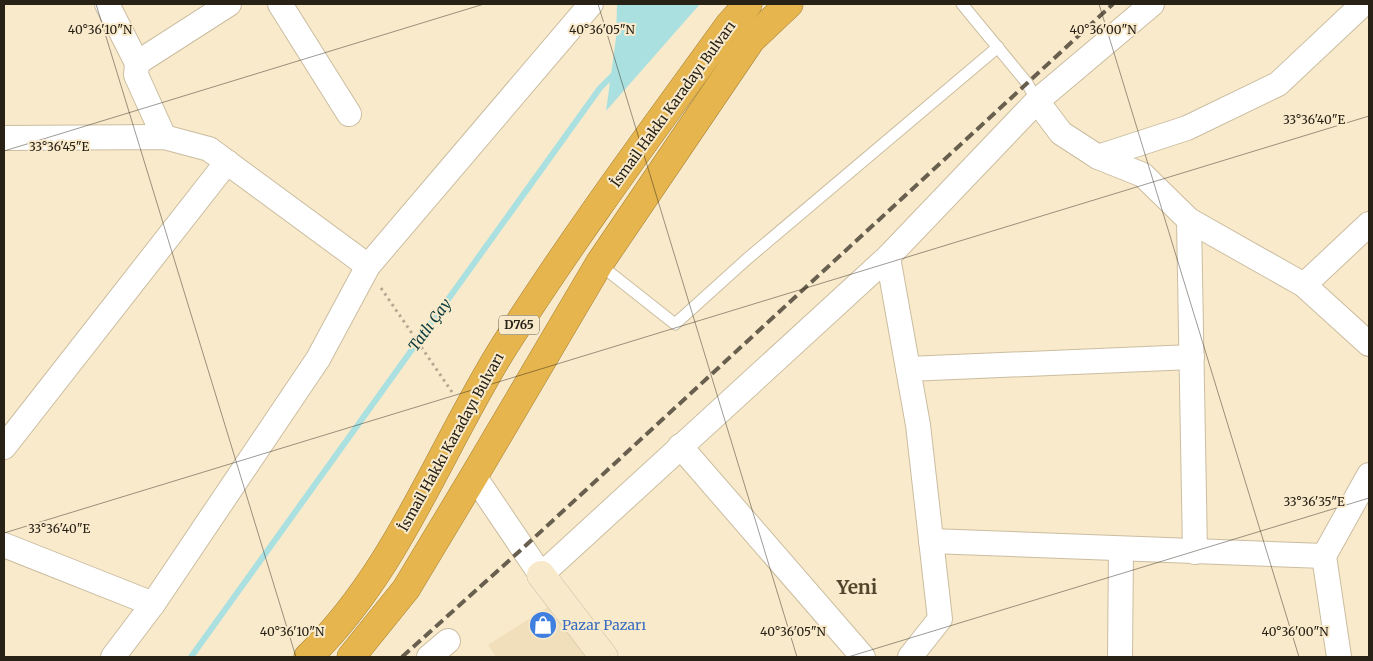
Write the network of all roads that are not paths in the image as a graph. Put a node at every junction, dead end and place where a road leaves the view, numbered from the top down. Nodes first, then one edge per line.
1 (107, 4) edge
2 (229, 4) edge
3 (280, 4) edge
4 (748, 4) edge
5 (789, 4) edge
6 (962, 4) edge
7 (1152, 4) edge
8 (1363, 4) edge
9 (583, 7) edge
10 (998, 47) junction
11 (137, 63) junction
12 (1037, 101) junction
13 (350, 114) dead end
14 (164, 137) junction
15 (4, 138) edge
16 (1098, 157) junction
17 (227, 162) junction
18 (1190, 220) junction
19 (1369, 224) edge
20 (888, 257) junction
21 (599, 264) junction
22 (373, 274) junction
23 (1304, 285) junction
24 (1369, 344) edge
25 (1192, 357) junction
26 (908, 369) junction
27 (680, 446) junction
28 (4, 447) edge
29 (1369, 475) edge
30 (474, 476) junction
31 (931, 542) junction
32 (4, 545) edge
33 (1122, 549) junction
34 (1195, 552) junction
35 (1324, 556) junction
36 (541, 575) junction
37 (153, 604) junction
38 (448, 641) dead end
39 (919, 653) edge
40 (113, 657) edge
41 (308, 657) edge
42 (350, 657) edge
43 (429, 657) edge
44 (604, 657) edge
45 (863, 657) edge
46 (1120, 657) edge
47 (1339, 657) edge

1 - 11 street
2 - 11 street
3 - 13 street
4 - 41 highway, İsmail Hakkı Karadayı Bulvarı / D765
5 - 21 highway, D765
6 - 10 lane
7 - 12 street
8 - 16 street
9 - 22 street
10 - 12 lane
10 - 21 lane
11 - 14 street
12 - 16 street
12 - 20 street
14 - 15 street
14 - 17 street
16 - 18 street
17 - 22 street
17 - 28 street
18 - 23 street
18 - 25 street
19 - 23 street
20 - 26 street
20 - 27 street
21 - 30 highway, D765
22 - 37 street
23 - 24 street
25 - 26 street
25 - 34 street
26 - 31 street
27 - 36 street
27 - 45 street
29 - 35 street
30 - 36 street
30 - 42 highway, D765
31 - 33 street
31 - 39 street
32 - 37 street
33 - 34 street
33 - 46 street
34 - 35 street
35 - 47 street
36 - 44 street
37 - 40 street
38 - 43 street

